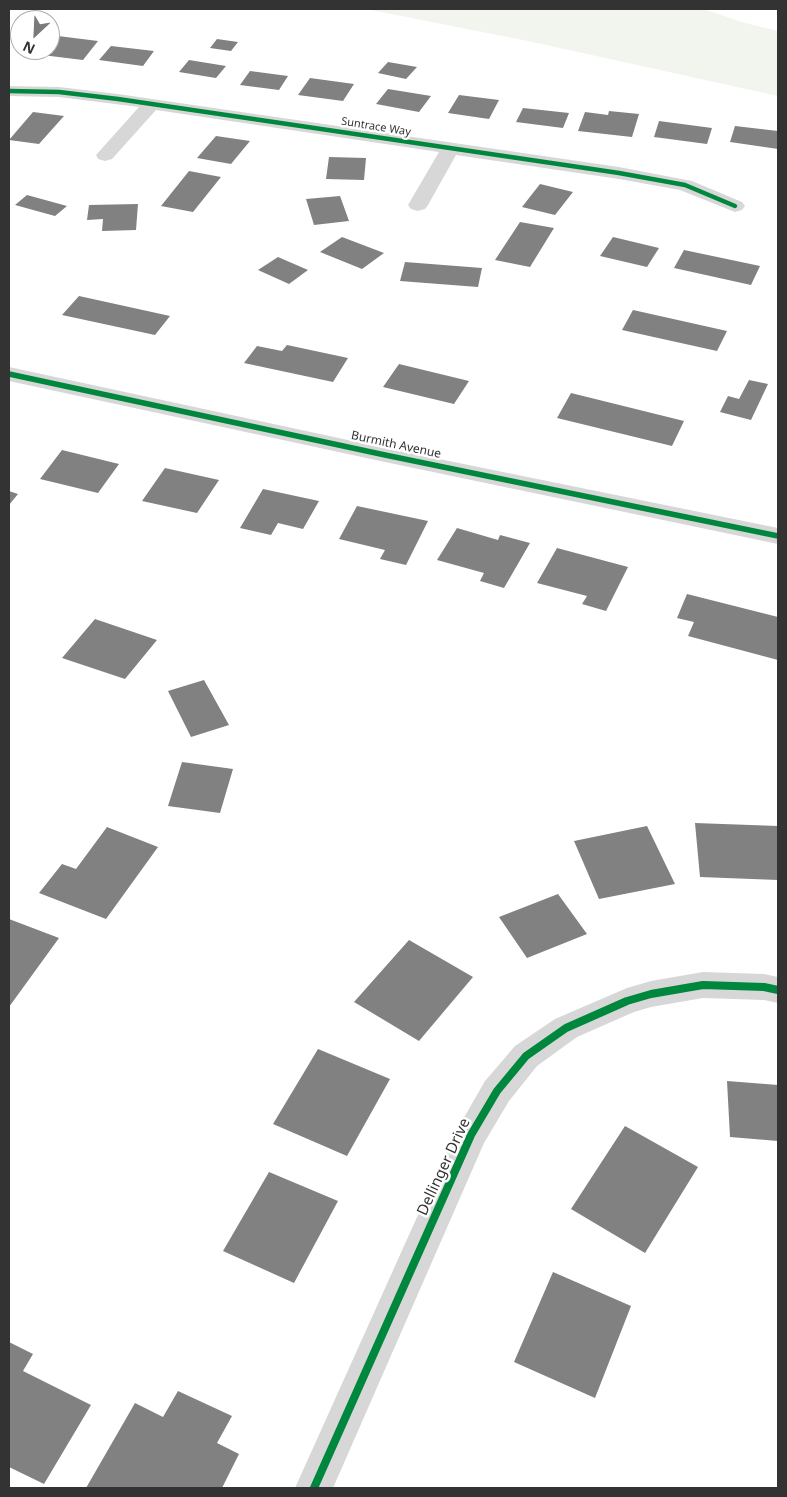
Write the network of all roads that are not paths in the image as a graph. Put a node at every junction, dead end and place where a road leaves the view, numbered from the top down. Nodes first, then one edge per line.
1 (9, 91) edge
2 (152, 104) junction
3 (450, 149) junction
4 (105, 155) dead end
5 (418, 205) dead end
6 (735, 206) dead end
7 (9, 374) edge
8 (778, 536) edge
9 (778, 990) edge
10 (314, 1488) edge

1 - 2 street, Suntrace Way
2 - 3 street, Suntrace Way
2 - 4 street
3 - 5 street
3 - 6 street, Suntrace Way
7 - 8 street, Burmith Avenue
9 - 10 street, Dellinger Drive

